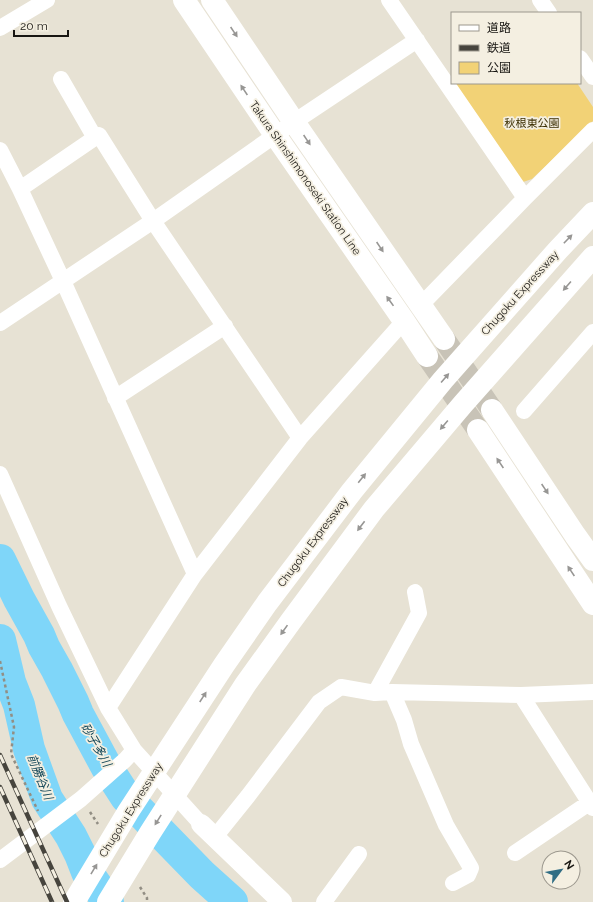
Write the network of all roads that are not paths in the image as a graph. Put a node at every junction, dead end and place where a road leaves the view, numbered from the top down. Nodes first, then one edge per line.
1 (47, 0) edge
2 (184, 0) edge
3 (212, 0) edge
4 (389, 0) edge
5 (540, 0) edge
6 (548, 12) edge
7 (0, 28) edge
8 (417, 40) junction
9 (581, 59) edge
10 (593, 77) edge
11 (61, 79) dead end
12 (294, 122) junction
13 (593, 130) edge
14 (275, 135) junction
15 (95, 138) junction
16 (0, 150) edge
17 (20, 189) junction
18 (525, 198) junction
19 (593, 213) edge
20 (154, 221) junction
21 (593, 257) edge
22 (63, 281) junction
23 (420, 306) junction
24 (404, 321) junction
25 (0, 323) edge
26 (225, 326) junction
27 (593, 332) edge
28 (444, 339) tunnel mouth
29 (427, 356) tunnel mouth
30 (115, 398) junction
31 (492, 410) tunnel mouth
32 (524, 411) dead end
33 (478, 430) tunnel mouth
34 (300, 438) junction
35 (0, 474) edge
36 (593, 560) edge
37 (194, 574) junction
38 (415, 592) dead end
39 (593, 604) edge
40 (392, 692) junction
41 (593, 692) edge
42 (375, 693) junction
43 (521, 695) junction
44 (108, 708) junction
45 (129, 755) junction
46 (591, 806) edge
47 (208, 831) junction
48 (515, 853) dead end
49 (359, 854) dead end
50 (0, 860) edge
51 (453, 883) dead end
52 (74, 902) edge
53 (108, 902) edge
54 (282, 902) edge
55 (324, 902) edge

1 - 7 street
14 -> 2 main road, Takura Shinshimonoseki Station Line
3 -> 12 main road, Takura Shinshimonoseki Station Line
4 - 8 street
5 - 6 street
8 - 12 street
8 - 18 street
9 - 10 street
11 - 15 street
12 - 14 street
12 -> 23 main road, Takura Shinshimonoseki Station Line
13 - 18 street
14 - 20 street
24 -> 14 main road, Takura Shinshimonoseki Station Line
15 - 17 street
15 - 20 street
16 - 17 street
17 - 22 street
18 - 23 street
52 -> 19 main road, Chugoku Expressway
20 - 22 street
20 - 26 street
21 -> 53 main road
22 - 25 street
22 - 30 street
23 - 28 main road, Takura Shinshimonoseki Station Line
24 - 29 main road, Takura Shinshimonoseki Station Line
24 - 34 street
26 - 30 street
26 - 34 street
27 - 32 street
30 - 37 street
31 -> 36 main road
39 -> 33 main road
34 - 37 street
35 - 44 street
37 - 44 street
38 - 42 street
40 - 42 street
40 - 43 street
40 - 51 street
41 - 43 street
42 - 47 street
43 - 46 street
44 - 45 street
45 - 47 street
45 - 50 street
46 - 48 street
47 - 54 street
49 - 55 street

